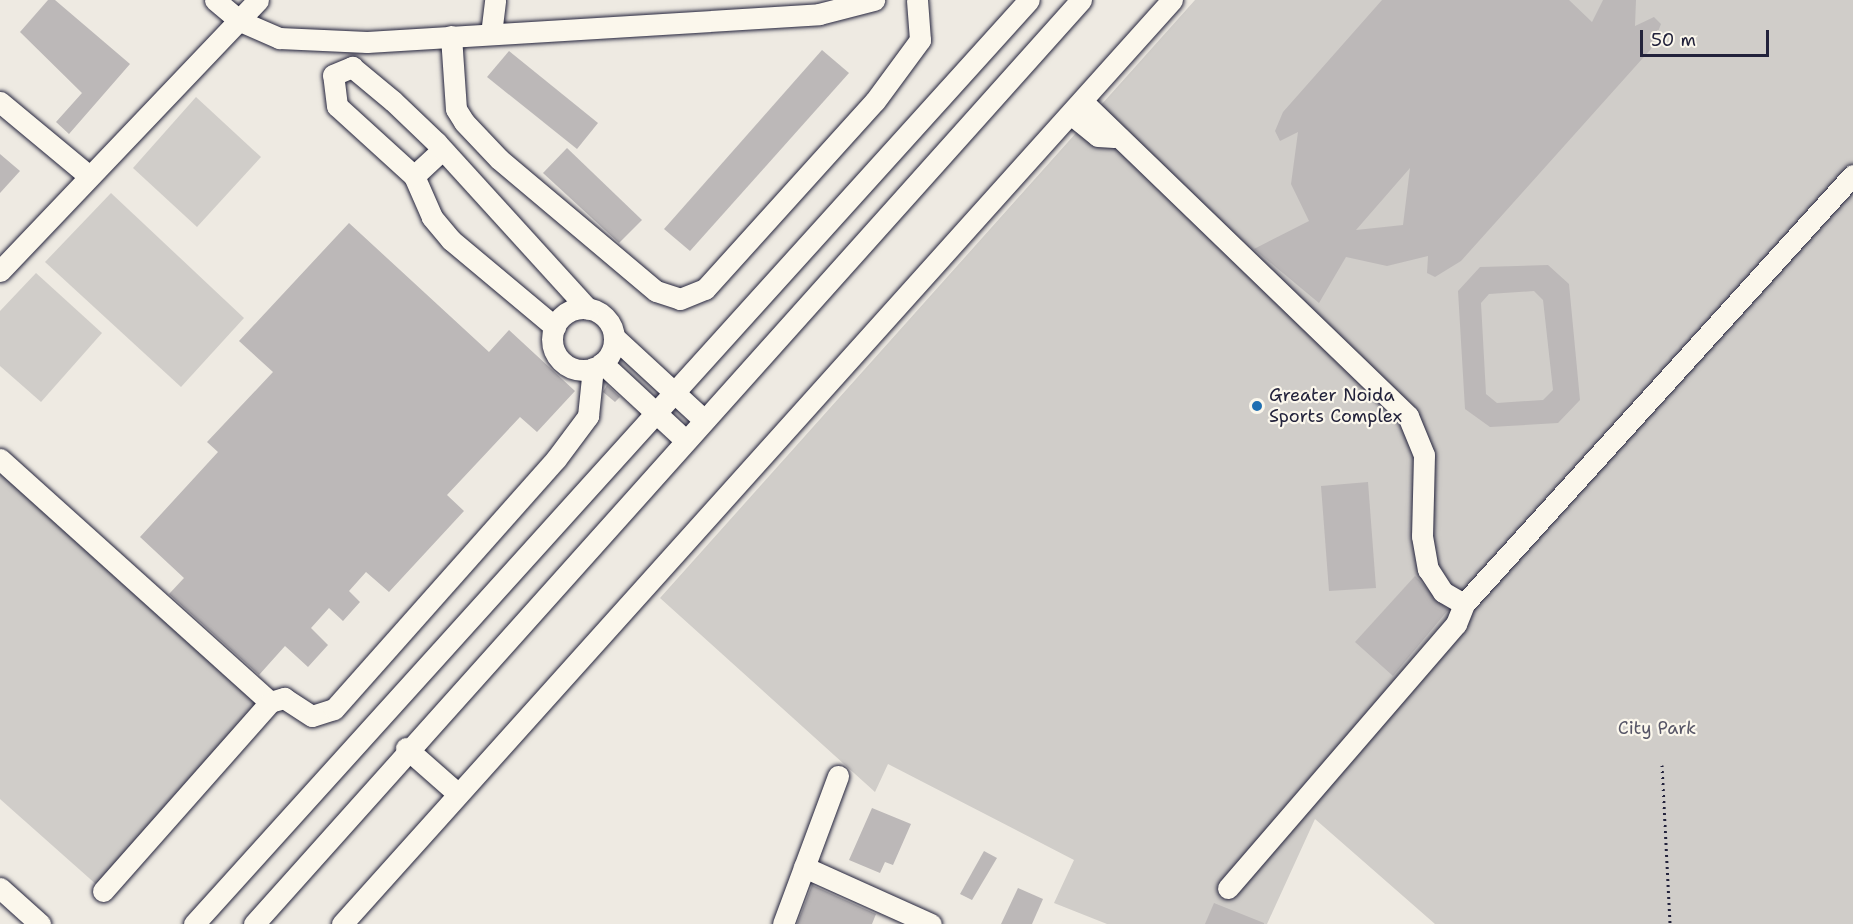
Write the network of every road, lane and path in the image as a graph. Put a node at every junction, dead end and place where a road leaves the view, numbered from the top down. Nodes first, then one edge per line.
1 (215, 0) edge
2 (258, 0) edge
3 (495, 0) edge
4 (874, 0) edge
5 (917, 0) edge
6 (1029, 0) edge
7 (1081, 0) edge
8 (1172, 0) edge
9 (240, 21) junction
10 (491, 34) junction
11 (451, 36) junction
12 (0, 102) edge
13 (1078, 109) junction
14 (442, 150) junction
15 (88, 175) junction
16 (1853, 175) edge
17 (414, 176) junction
18 (0, 271) edge
19 (588, 309) junction
20 (555, 327) junction
21 (614, 336) junction
22 (598, 366) junction
23 (674, 393) junction
24 (657, 412) junction
25 (703, 419) junction
26 (684, 439) junction
27 (0, 459) edge
28 (1464, 604) junction
29 (270, 702) junction
30 (406, 748) junction
31 (1662, 765) dead end
32 (837, 776) dead end
33 (457, 794) junction
34 (804, 867) junction
35 (0, 888) edge
36 (1228, 888) dead end
37 (103, 891) dead end
38 (40, 924) edge
39 (194, 924) edge
40 (254, 924) edge
41 (342, 924) edge
42 (783, 924) edge
43 (931, 924) edge
44 (1670, 924) edge

1 - 9 street
2 - 9 street
3 - 10 street
4 - 10 street
5 - 11 street
6 - 23 street
7 - 25 street
8 - 13 street
9 - 11 street
9 - 15 street
10 - 11 street
12 - 15 street
13 - 28 street
13 - 33 street
14 - 17 street
14 - 17 street
14 - 19 street
15 - 18 street
16 - 28 street
17 - 20 street
19 - 20 street
19 - 21 street
20 - 22 street
21 - 22 street
21 - 23 street
22 - 24 street
22 - 29 street
23 - 24 street
23 - 25 street
24 - 26 street
24 - 39 street
25 - 26 street
26 - 30 street
27 - 29 street
28 - 36 street
29 - 37 street
30 - 33 street
30 - 40 street
31 - 44 path
32 - 34 street
33 - 41 street
34 - 42 street
34 - 43 street
35 - 38 street

